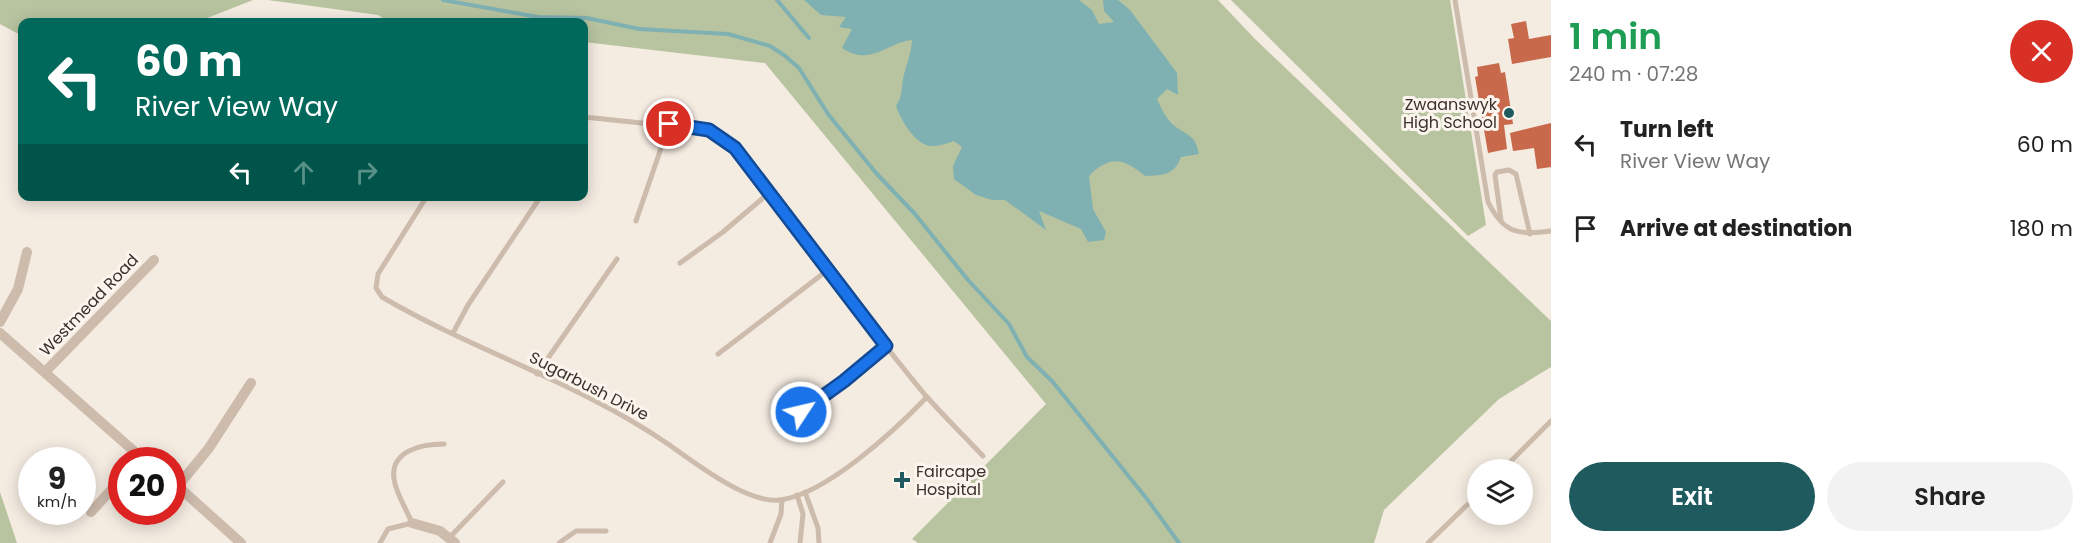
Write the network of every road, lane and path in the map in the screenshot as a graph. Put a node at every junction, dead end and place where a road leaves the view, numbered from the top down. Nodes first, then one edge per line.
1 (1455, 0) edge
2 (588, 117) edge
3 (669, 124) junction
4 (770, 192) junction
5 (424, 201) edge
6 (538, 201) edge
7 (636, 221) dead end
8 (1501, 222) junction
9 (1551, 231) edge
10 (1530, 234) junction
11 (27, 252) dead end
12 (154, 260) dead end
13 (618, 260) dead end
14 (680, 263) dead end
15 (829, 269) junction
16 (0, 322) edge
17 (0, 333) edge
18 (453, 333) junction
19 (886, 346) junction
20 (718, 354) dead end
21 (46, 371) junction
22 (537, 374) junction
23 (251, 383) dead end
24 (927, 397) junction
25 (801, 412) dead end
26 (1551, 421) edge
27 (444, 444) dead end
28 (127, 447) edge
29 (983, 456) dead end
30 (1513, 459) edge
31 (186, 472) edge
32 (503, 482) dead end
33 (805, 492) junction
34 (108, 493) edge
35 (186, 494) edge
36 (797, 495) junction
37 (782, 500) junction
38 (1467, 505) dead end
39 (96, 507) edge
40 (412, 523) junction
41 (606, 531) dead end
42 (452, 540) edge
43 (241, 543) edge
44 (380, 543) edge
45 (559, 543) edge
46 (770, 543) edge
47 (800, 543) edge
48 (819, 543) edge
49 (1428, 543) edge

1 - 8 lane
2 - 3 lane
3 - 4 lane
3 - 7 lane
4 - 14 lane
4 - 15 lane
5 - 18 lane, Sugarbush Drive
6 - 18 lane
8 - 10 lane
8 - 10 lane
9 - 10 lane
11 - 16 street
12 - 21 street, Westmead Road
13 - 22 lane
15 - 19 lane
15 - 20 lane
17 - 21 street
18 - 22 lane, Sugarbush Drive
19 - 24 lane
19 - 25 lane
21 - 28 street
22 - 37 lane, Sugarbush Drive
23 - 31 street
24 - 29 lane
24 - 33 lane
26 - 30 lane
27 - 40 lane
32 - 42 lane
33 - 36 lane
33 - 48 lane
34 - 39 street
35 - 43 street
36 - 37 lane
36 - 47 lane
37 - 46 lane
38 - 49 lane
40 - 42 street
40 - 44 lane
41 - 45 lane

